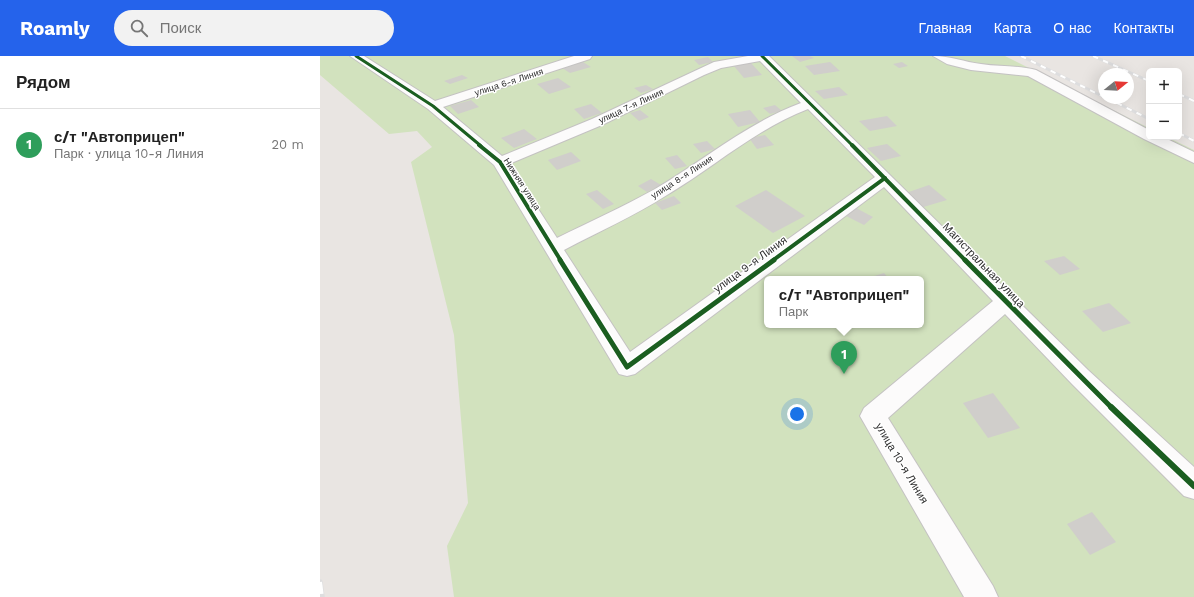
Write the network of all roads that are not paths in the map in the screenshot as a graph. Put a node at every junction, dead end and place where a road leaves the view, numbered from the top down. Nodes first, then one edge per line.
1 (356, 56) edge
2 (586, 56) edge
3 (939, 56) edge
4 (762, 57) edge
5 (810, 104) junction
6 (433, 106) junction
7 (1146, 135) edge
8 (1156, 140) edge
9 (1194, 158) edge
10 (500, 162) junction
11 (885, 178) junction
12 (553, 248) junction
13 (1005, 302) junction
14 (627, 367) joint
15 (1194, 486) edge
16 (982, 597) edge

1 - 6 street, Нижняя улица
2 - 6 street, улица 6-я Линия
3 - 7 street
4 - 5 street, Магистральная улица
4 - 10 street, улица 7-я Линия
5 - 11 street, Магистральная улица
5 - 12 street, улица 8-я Линия
6 - 10 street, Нижняя улица
8 - 9 street
10 - 12 street, Нижняя улица
11 - 13 street, Магистральная улица
11 - 14 street, улица 9-я Линия
12 - 14 street, Нижняя улица
13 - 15 street, Магистральная улица
13 - 16 street, улица 10-я Линия

